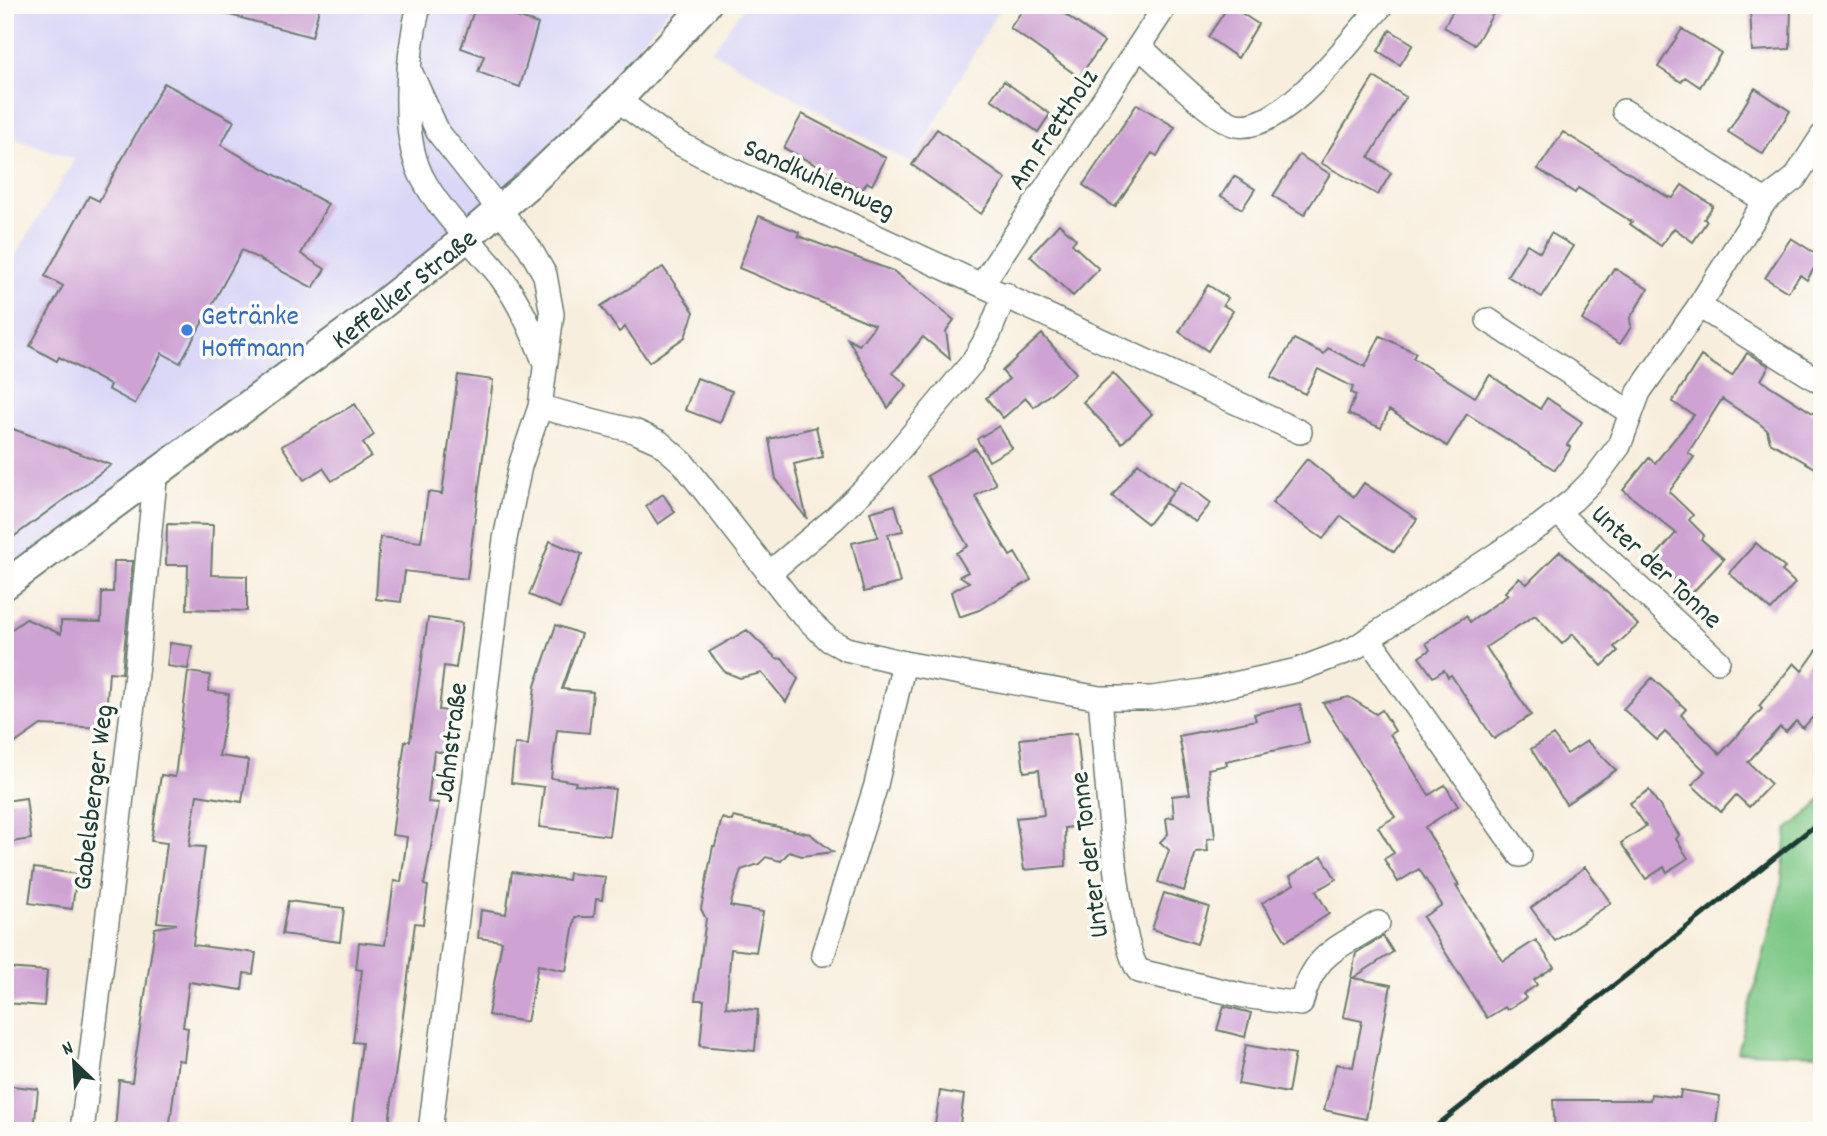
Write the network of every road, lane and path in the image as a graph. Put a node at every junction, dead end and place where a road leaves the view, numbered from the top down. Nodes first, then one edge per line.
1 (419, 5) edge
2 (706, 5) edge
3 (1166, 5) edge
4 (1382, 5) edge
5 (1140, 47) junction
6 (411, 73) junction
7 (618, 100) junction
8 (1624, 111) dead end
9 (1822, 136) edge
10 (1765, 201) junction
11 (500, 209) junction
12 (467, 237) junction
13 (983, 283) junction
14 (1005, 294) junction
15 (1699, 306) junction
16 (1488, 320) dead end
17 (545, 364) junction
18 (1822, 383) edge
19 (540, 407) junction
20 (1631, 413) junction
21 (1300, 432) dead end
22 (156, 470) junction
23 (1558, 513) junction
24 (768, 574) junction
25 (5, 585) edge
26 (1369, 639) junction
27 (1718, 661) dead end
28 (904, 663) junction
29 (1100, 698) junction
30 (1520, 855) dead end
31 (1378, 923) dead end
32 (823, 954) dead end
33 (82, 1131) edge
34 (430, 1131) edge

1 - 6 street, Jahnstraße
2 - 7 street, Keffelker Straße
3 - 5 street, Am Frettholz
4 - 5 street
5 - 13 street, Am Frettholz
6 - 11 street, Jahnstraße
6 - 12 street, Jahnstraße
7 - 11 street, Keffelker Straße
7 - 13 street, Sandkuhlenweg
8 - 10 street
9 - 10 street, Unter der Tonne
10 - 15 street, Unter der Tonne
11 - 12 street, Keffelker Straße
11 - 17 street, Jahnstraße
12 - 17 street, Jahnstraße
12 - 22 street, Keffelker Straße
13 - 14 street, Sandkuhlenweg
14 - 21 street, Sandkuhlenweg
14 - 24 street
15 - 18 street
15 - 20 street, Unter der Tonne
16 - 20 street
17 - 19 street, Jahnstraße
19 - 24 street, Unter der Tonne
19 - 34 street, Jahnstraße
20 - 23 street, Unter der Tonne
22 - 25 street, Keffelker Straße
22 - 33 street, Gabelsberger Weg
23 - 26 street, Unter der Tonne
23 - 27 street, Unter der Tonne
24 - 28 street, Unter der Tonne
26 - 29 street, Unter der Tonne
26 - 30 street
28 - 29 street, Unter der Tonne
28 - 32 street
29 - 31 street, Unter der Tonne

